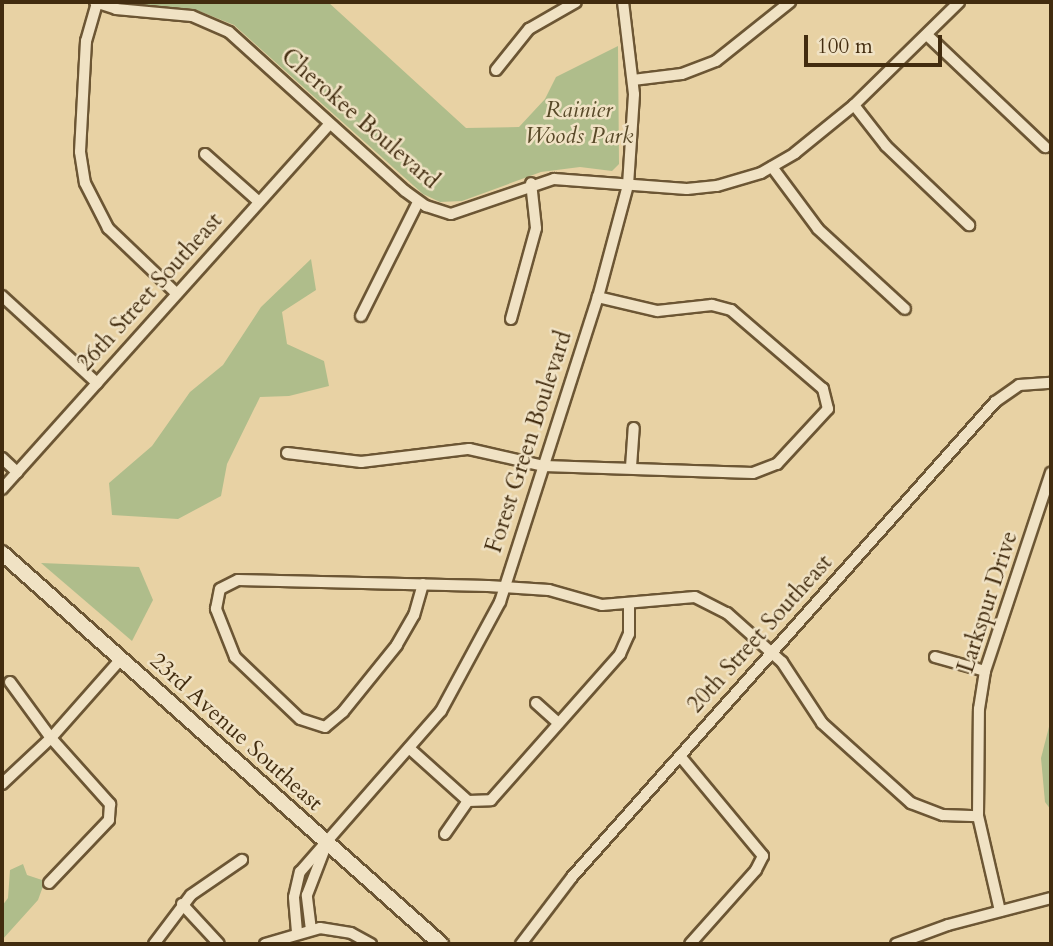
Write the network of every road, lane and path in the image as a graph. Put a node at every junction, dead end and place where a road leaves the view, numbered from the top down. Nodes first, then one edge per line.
1 (96, 2) edge
2 (576, 2) edge
3 (623, 2) edge
4 (790, 2) edge
5 (959, 2) edge
6 (927, 35) junction
7 (496, 70) dead end
8 (633, 80) junction
9 (854, 105) junction
10 (330, 124) junction
11 (1045, 147) dead end
12 (205, 154) dead end
13 (772, 167) junction
14 (531, 183) junction
15 (628, 185) junction
16 (259, 202) junction
17 (418, 202) junction
18 (969, 225) dead end
19 (177, 293) junction
20 (2, 296) edge
21 (598, 297) junction
22 (905, 309) dead end
23 (361, 316) dead end
24 (511, 319) dead end
25 (97, 383) junction
26 (1051, 383) edge
27 (634, 428) dead end
28 (287, 453) dead end
29 (2, 458) edge
30 (544, 466) junction
31 (631, 467) junction
32 (17, 472) junction
33 (1051, 473) edge
34 (2, 489) edge
35 (2, 553) edge
36 (422, 584) junction
37 (504, 588) junction
38 (629, 604) junction
39 (771, 653) junction
40 (935, 657) dead end
41 (121, 659) junction
42 (985, 671) junction
43 (10, 682) dead end
44 (536, 703) dead end
45 (558, 723) junction
46 (51, 738) junction
47 (409, 748) junction
48 (680, 756) junction
49 (2, 784) edge
50 (468, 801) junction
51 (978, 816) junction
52 (445, 834) dead end
53 (327, 843) junction
54 (242, 860) dead end
55 (49, 883) dead end
56 (1051, 898) edge
57 (182, 904) junction
58 (1000, 911) junction
59 (311, 930) junction
60 (297, 932) junction
61 (154, 944) edge
62 (219, 944) edge
63 (265, 944) edge
64 (371, 944) edge
65 (441, 944) edge
66 (521, 944) edge
67 (691, 944) edge
68 (896, 944) edge

1 - 10 street, Cherokee Boulevard
1 - 19 street
2 - 7 street
3 - 8 street, Forest Green Boulevard
4 - 8 street
5 - 6 street, Cherokee Boulevard
6 - 9 street, Cherokee Boulevard
6 - 11 street
8 - 15 street, Forest Green Boulevard
9 - 13 street, Cherokee Boulevard
9 - 18 street
10 - 16 street, 26th Street Southeast
10 - 17 street, Cherokee Boulevard
12 - 16 street
13 - 15 street, Cherokee Boulevard
13 - 22 street
14 - 15 street, Cherokee Boulevard
14 - 17 street, Cherokee Boulevard
14 - 24 street
15 - 21 street, Forest Green Boulevard
16 - 19 street, 26th Street Southeast
17 - 23 street
19 - 25 street, 26th Street Southeast
20 - 25 street
21 - 30 street, Forest Green Boulevard
21 - 31 street
25 - 32 street, 26th Street Southeast
26 - 39 street, 20th Street Southeast
27 - 31 street
28 - 30 street
29 - 32 street
30 - 31 street
30 - 37 street, Forest Green Boulevard
32 - 34 street, 26th Street Southeast
33 - 42 street, Larkspur Drive
35 - 41 street, 23rd Avenue Southeast
36 - 36 street
36 - 37 street
37 - 38 street
37 - 47 street, Forest Green Boulevard
38 - 39 street
38 - 45 street
39 - 48 street, 20th Street Southeast
39 - 51 street
40 - 42 street
41 - 46 street
41 - 53 street, 23rd Avenue Southeast
42 - 51 street, Larkspur Drive
43 - 46 street
44 - 45 street
45 - 50 street
46 - 49 street
46 - 55 street
47 - 50 street
47 - 53 street, Forest Green Boulevard
48 - 66 street, 20th Street Southeast
48 - 67 street
50 - 52 street
51 - 58 street, Larkspur Drive
53 - 59 street
53 - 60 street, Forest Green Boulevard
53 - 65 street, 23rd Avenue Southeast
54 - 57 street
56 - 58 street
57 - 61 street
57 - 62 street
58 - 68 street
59 - 60 street
59 - 64 street
60 - 63 street

